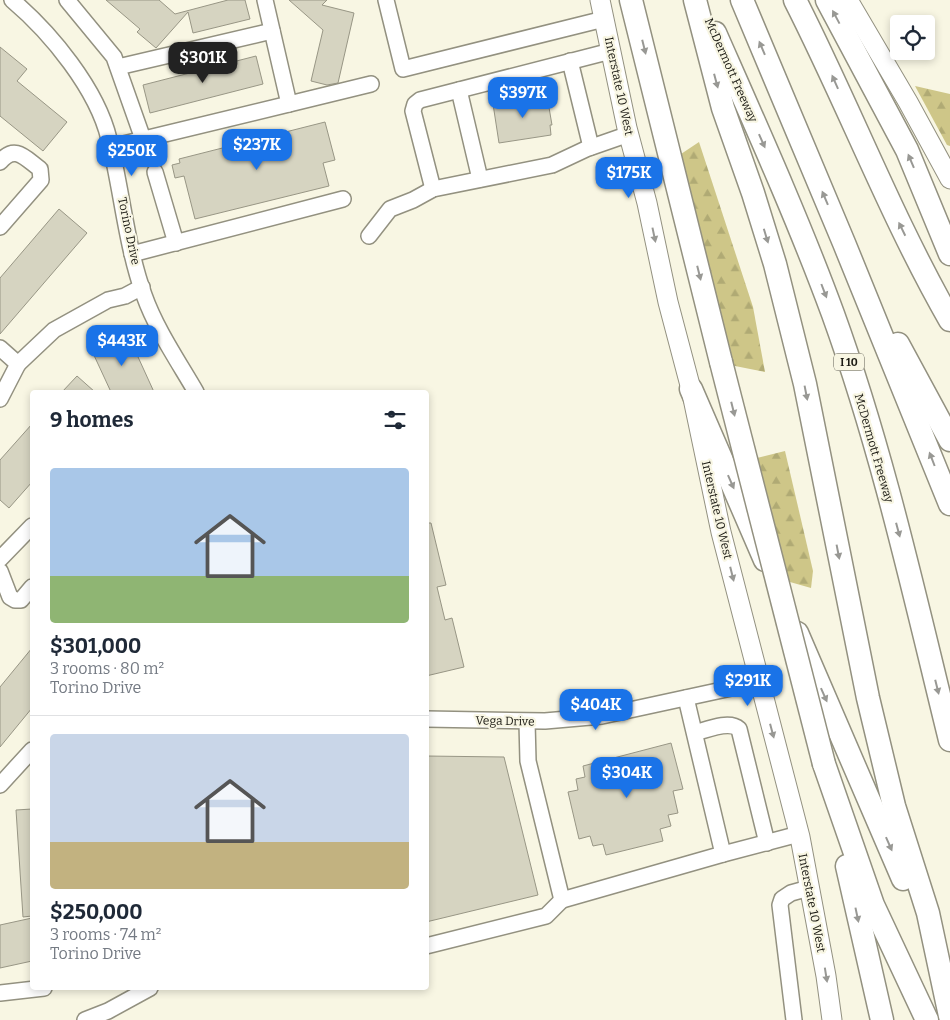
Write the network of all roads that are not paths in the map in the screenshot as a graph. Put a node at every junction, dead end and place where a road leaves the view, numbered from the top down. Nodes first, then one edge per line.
1 (12, 0) edge
2 (67, 0) edge
3 (265, 0) edge
4 (386, 0) edge
5 (600, 0) edge
6 (631, 0) edge
7 (695, 0) edge
8 (700, 0) edge
9 (742, 0) edge
10 (795, 0) edge
11 (827, 0) edge
12 (848, 0) edge
13 (604, 19) junction
14 (272, 31) junction
15 (611, 51) junction
16 (570, 61) junction
17 (118, 67) junction
18 (370, 84) dead end
19 (459, 90) junction
20 (289, 104) junction
21 (629, 134) junction
22 (143, 139) junction
23 (111, 147) junction
24 (591, 147) junction
25 (0, 162) edge
26 (156, 172) dead end
27 (480, 179) junction
28 (950, 179) edge
29 (433, 189) junction
30 (342, 199) dead end
31 (0, 227) edge
32 (369, 236) dead end
33 (844, 242) junction
34 (176, 243) junction
35 (132, 254) junction
36 (950, 254) edge
37 (142, 287) junction
38 (950, 320) edge
39 (0, 348) edge
40 (18, 364) junction
41 (195, 390) edge
42 (691, 390) junction
43 (0, 399) edge
44 (950, 440) edge
45 (950, 504) edge
46 (30, 528) edge
47 (0, 559) edge
48 (0, 571) edge
49 (30, 589) edge
50 (759, 682) junction
51 (686, 698) junction
52 (429, 719) edge
53 (527, 722) junction
54 (695, 734) junction
55 (950, 740) edge
56 (30, 752) edge
57 (824, 764) junction
58 (0, 784) edge
59 (799, 834) junction
60 (767, 843) junction
61 (723, 854) junction
62 (810, 888) junction
63 (562, 900) junction
64 (429, 945) edge
65 (30, 990) edge
66 (146, 990) edge
67 (0, 993) edge
68 (944, 994) junction
69 (950, 1016) edge
70 (85, 1020) edge
71 (794, 1020) edge
72 (832, 1020) edge
73 (882, 1020) edge
74 (927, 1020) edge

1 - 23 street, Torino Drive
2 - 17 street
3 - 14 street
4 - 13 street
5 - 13 main road, Interstate 10 West
6 -> 57 highway, bridge
7 -> 68 highway
8 -> 55 highway, McDermott Freeway / I 10
33 -> 9 highway
38 -> 10 highway
36 -> 11 highway
12 - 28 main road
13 - 15 main road, Interstate 10 West
14 - 17 street
14 - 20 street
15 - 16 street
15 - 21 main road, Interstate 10 West
16 - 19 street
16 - 24 street
17 - 22 street
18 - 20 street
19 - 27 street
19 - 29 street
20 - 22 street
21 - 24 street
21 -> 42 main road, Interstate 10 West
22 - 23 street
23 - 35 street, Torino Drive
24 - 27 street
25 - 31 street
26 - 34 street
27 - 29 street
29 - 32 street
30 - 34 street
33 - 44 highway
45 -> 33 highway
34 - 35 street
35 - 37 street, Torino Drive
37 - 40 street
37 - 41 street, Torino Drive
39 - 40 street
40 - 43 street
42 -> 50 main road, Interstate 10 West
42 -> 68 highway
46 - 47 street
48 - 49 street
50 - 51 street, Vega Drive
50 -> 59 main road, Interstate 10 West
51 - 53 street, Vega Drive
51 - 54 street
52 - 53 street, Vega Drive
53 - 63 street
54 - 60 street
54 - 61 street
56 - 58 street
57 -> 73 highway
57 - 74 highway
59 - 60 street
59 - 62 main road, Interstate 10 West
60 - 61 street
61 - 63 street
62 - 71 street
62 -> 72 main road, Interstate 10 West
63 - 64 street
65 - 67 street
66 - 70 street
68 - 69 highway

